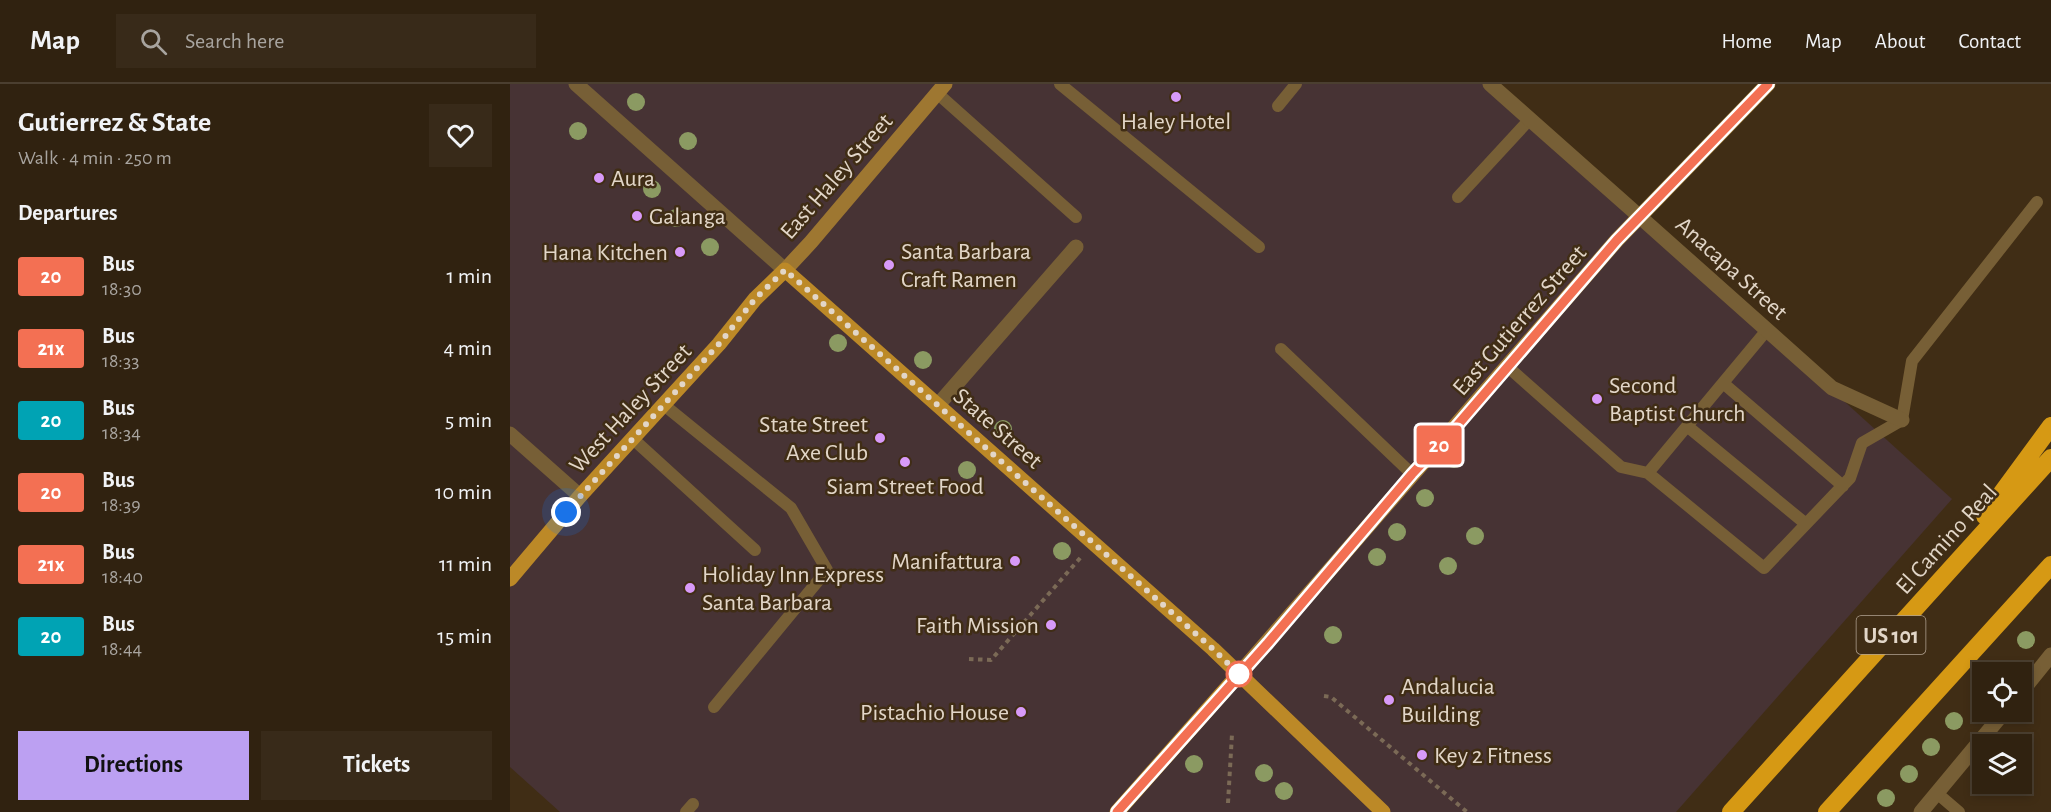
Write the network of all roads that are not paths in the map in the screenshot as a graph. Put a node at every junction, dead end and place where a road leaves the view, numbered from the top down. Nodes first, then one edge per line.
1 (576, 84) edge
2 (1060, 84) edge
3 (1296, 84) edge
4 (1490, 84) edge
5 (1767, 84) edge
6 (941, 88) edge
7 (1278, 106) dead end
8 (1530, 119) junction
9 (1458, 198) dead end
10 (2037, 202) dead end
11 (1639, 216) junction
12 (1076, 217) dead end
13 (1076, 247) dead end
14 (1259, 247) dead end
15 (785, 270) junction
16 (1767, 330) junction
17 (1281, 349) dead end
18 (1508, 368) junction
19 (1723, 383) junction
20 (664, 405) junction
21 (938, 405) junction
22 (1902, 420) junction
23 (1687, 426) junction
24 (2051, 426) edge
25 (510, 434) edge
26 (632, 438) junction
27 (2051, 458) edge
28 (1648, 473) junction
29 (1412, 474) junction
30 (1843, 486) junction
31 (580, 496) junction
32 (1806, 524) junction
33 (755, 550) dead end
34 (2051, 565) edge
35 (510, 579) edge
36 (1927, 596) junction
37 (2051, 655) edge
38 (1240, 673) junction
39 (2032, 679) edge
40 (714, 707) dead end
41 (1996, 722) edge
42 (1938, 794) junction
43 (1117, 812) edge
44 (1383, 812) edge
45 (1731, 812) edge
46 (1827, 812) edge
47 (1922, 812) edge
48 (1959, 812) edge

1 - 15 street, State Street
2 - 14 lane
3 - 7 lane
4 - 8 street, Anacapa Street
5 - 11 main road, East Gutierrez Street
6 - 12 lane
6 - 15 main road, East Haley Street
8 - 9 lane
8 - 11 street, Anacapa Street
10 - 22 lane
11 - 16 street, Anacapa Street
11 - 18 main road, East Gutierrez Street
13 - 21 street
15 - 20 main road, West Haley Street
15 - 21 main road, State Street
16 - 19 lane
16 - 22 street, Anacapa Street
17 - 29 lane
18 - 28 lane
18 - 29 main road, East Gutierrez Street
19 - 23 lane
19 - 30 lane
20 - 26 main road, West Haley Street
20 - 40 lane
21 - 38 main road, State Street
22 - 30 lane
23 - 28 lane
23 - 32 lane
24 - 36 highway
25 - 31 street
26 - 31 main road, West Haley Street
26 - 33 lane
27 - 36 highway, El Camino Real / US 101
28 - 32 lane
29 - 38 main road, East Gutierrez Street
30 - 32 lane
31 - 35 main road, West Haley Street
34 - 46 highway, US 101
36 - 45 highway, El Camino Real / US 101
37 - 39 street
38 - 43 main road
38 - 44 main road, State Street
41 - 42 street
42 - 47 street
42 - 48 lane

